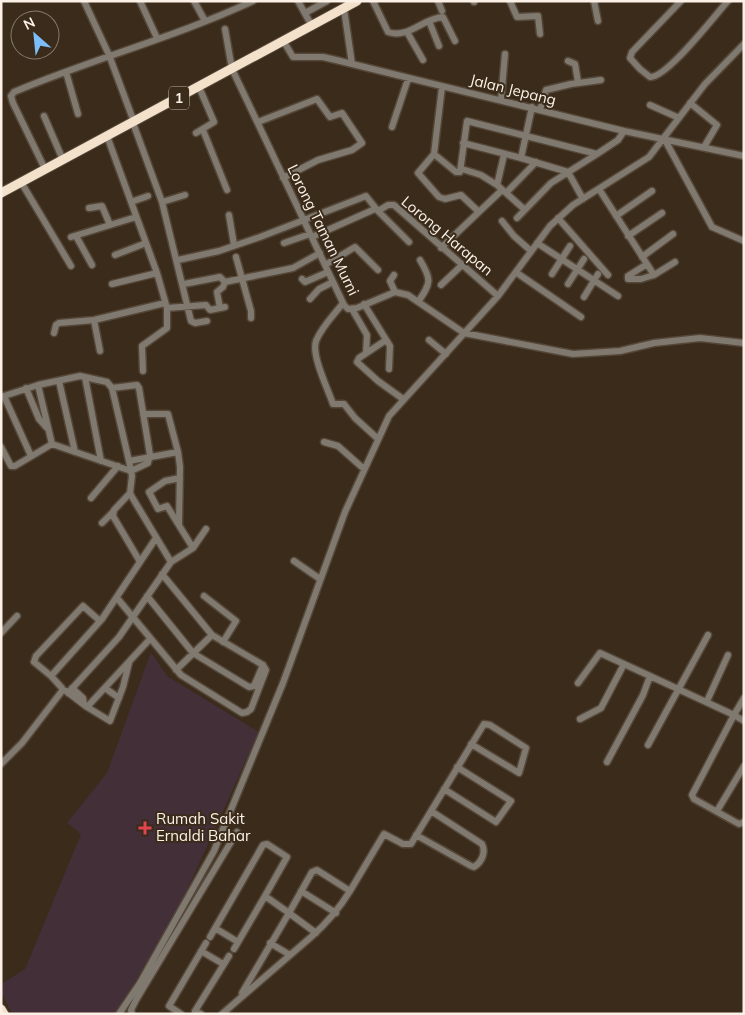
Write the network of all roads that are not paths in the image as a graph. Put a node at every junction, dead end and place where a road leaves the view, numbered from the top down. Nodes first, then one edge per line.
1 (84, 1) edge
2 (194, 1) edge
3 (253, 1) edge
4 (298, 1) edge
5 (326, 1) edge
6 (373, 1) edge
7 (438, 1) edge
8 (510, 1) edge
9 (594, 1) edge
10 (681, 1) edge
11 (728, 1) edge
12 (140, 2) edge
13 (351, 4) edge
14 (442, 11) dead end
15 (305, 13) junction
16 (205, 21) junction
17 (429, 21) junction
18 (598, 22) dead end
19 (312, 26) junction
20 (225, 29) dead end
21 (407, 32) junction
22 (540, 34) dead end
23 (157, 38) junction
24 (455, 41) dead end
25 (284, 42) junction
26 (744, 44) edge
27 (439, 46) dead end
28 (505, 54) dead end
29 (109, 55) junction
30 (423, 60) dead end
31 (568, 61) dead end
32 (352, 64) junction
33 (232, 69) junction
34 (66, 72) junction
35 (408, 79) junction
36 (601, 80) dead end
37 (578, 82) junction
38 (199, 87) junction
39 (442, 87) junction
40 (501, 100) junction
41 (690, 103) junction
42 (650, 105) dead end
43 (532, 108) junction
44 (540, 110) junction
45 (78, 114) dead end
46 (44, 116) dead end
47 (679, 118) junction
48 (134, 122) junction
49 (258, 122) junction
50 (392, 127) dead end
51 (624, 131) junction
52 (525, 135) junction
53 (107, 136) junction
54 (665, 140) junction
55 (463, 143) junction
56 (704, 147) junction
57 (434, 154) junction
58 (597, 154) junction
59 (504, 155) junction
60 (744, 156) edge
61 (521, 158) junction
62 (63, 160) junction
63 (536, 162) junction
64 (45, 169) junction
65 (462, 169) junction
66 (568, 172) junction
67 (283, 178) junction
68 (21, 182) junction
69 (227, 190) dead end
70 (502, 190) junction
71 (599, 190) junction
72 (652, 192) dead end
73 (1, 193) edge
74 (185, 195) dead end
75 (148, 196) dead end
76 (583, 199) junction
77 (131, 202) junction
78 (162, 202) junction
79 (89, 208) dead end
80 (524, 209) junction
81 (377, 210) junction
82 (479, 212) junction
83 (662, 214) dead end
84 (229, 216) dead end
85 (616, 216) junction
86 (136, 217) junction
87 (517, 218) dead end
88 (558, 218) junction
89 (303, 220) junction
90 (502, 221) dead end
91 (110, 225) junction
92 (673, 234) dead end
93 (311, 236) junction
94 (628, 236) junction
95 (744, 241) edge
96 (409, 242) dead end
97 (146, 243) junction
98 (284, 243) dead end
99 (537, 243) junction
100 (234, 245) junction
101 (570, 246) dead end
102 (441, 248) junction
103 (531, 251) junction
104 (320, 253) junction
105 (115, 255) dead end
106 (236, 257) dead end
107 (642, 257) junction
108 (561, 259) junction
109 (584, 259) dead end
110 (178, 260) junction
111 (420, 260) dead end
112 (674, 262) dead end
113 (647, 264) junction
114 (71, 266) dead end
115 (92, 266) dead end
116 (461, 266) junction
117 (327, 268) junction
118 (378, 270) dead end
119 (577, 270) junction
120 (157, 273) junction
121 (517, 273) junction
122 (552, 274) dead end
123 (598, 274) dead end
124 (394, 275) dead end
125 (608, 275) dead end
126 (654, 275) junction
127 (302, 279) dead end
128 (241, 280) junction
129 (594, 280) junction
130 (225, 282) junction
131 (333, 282) junction
132 (112, 284) dead end
133 (184, 284) junction
134 (568, 284) dead end
135 (441, 285) dead end
136 (395, 292) junction
137 (498, 296) junction
138 (618, 296) dead end
139 (584, 297) dead end
140 (310, 299) dead end
141 (418, 302) junction
142 (343, 303) junction
143 (364, 304) junction
144 (166, 305) junction
145 (188, 307) junction
146 (352, 309) junction
147 (581, 317) dead end
148 (251, 318) dead end
149 (94, 320) junction
150 (207, 321) dead end
151 (54, 333) dead end
152 (464, 333) junction
153 (386, 340) junction
154 (429, 340) dead end
155 (744, 343) edge
156 (100, 351) dead end
157 (366, 353) junction
158 (446, 354) junction
159 (388, 369) dead end
160 (143, 371) dead end
161 (85, 377) junction
162 (59, 381) junction
163 (38, 385) junction
164 (26, 388) junction
165 (112, 388) junction
166 (3, 397) edge
167 (403, 399) junction
168 (143, 414) junction
169 (47, 428) junction
170 (377, 438) junction
171 (324, 442) dead end
172 (52, 444) junction
173 (1, 446) edge
174 (75, 452) junction
175 (178, 452) junction
176 (31, 456) junction
177 (150, 456) junction
178 (101, 461) junction
179 (129, 461) junction
180 (118, 466) junction
181 (364, 469) junction
182 (131, 471) junction
183 (180, 478) junction
184 (130, 492) junction
185 (91, 498) dead end
186 (179, 503) junction
187 (167, 506) junction
188 (113, 512) junction
189 (102, 523) dead end
190 (179, 526) junction
191 (206, 529) dead end
192 (156, 538) junction
193 (192, 548) junction
194 (139, 560) junction
195 (294, 561) dead end
196 (171, 562) junction
197 (162, 574) junction
198 (320, 579) junction
199 (147, 596) junction
200 (204, 596) dead end
201 (116, 598) junction
202 (17, 616) dead end
203 (133, 618) junction
204 (100, 621) junction
205 (1, 633) edge
206 (212, 635) junction
207 (708, 635) dead end
208 (150, 639) junction
209 (223, 642) junction
210 (193, 653) junction
211 (728, 655) dead end
212 (129, 661) junction
213 (624, 664) junction
214 (262, 665) junction
215 (176, 670) junction
216 (51, 676) junction
217 (650, 676) junction
218 (578, 683) dead end
219 (104, 688) junction
220 (679, 688) junction
221 (68, 690) junction
222 (119, 698) junction
223 (744, 698) edge
224 (707, 702) junction
225 (85, 706) junction
226 (734, 715) junction
227 (580, 719) dead end
228 (744, 721) edge
229 (471, 744) junction
230 (648, 746) dead end
231 (607, 762) dead end
232 (1, 764) edge
233 (744, 766) edge
234 (458, 767) junction
235 (444, 789) junction
236 (431, 811) junction
237 (717, 811) junction
238 (744, 822) edge
239 (237, 832) dead end
240 (416, 836) junction
241 (350, 891) junction
242 (301, 892) junction
243 (265, 896) junction
244 (288, 913) junction
245 (336, 914) junction
246 (215, 928) junction
247 (316, 933) junction
248 (238, 942) junction
249 (270, 943) junction
250 (234, 949) dead end
251 (201, 951) junction
252 (290, 955) junction
253 (229, 956) dead end
254 (223, 964) junction
255 (236, 1002) junction
256 (1, 1009) edge
257 (196, 1013) edge
258 (4, 1014) edge
259 (119, 1014) edge
260 (132, 1014) edge
261 (181, 1014) edge
262 (222, 1014) edge

1 - 29 street
2 - 16 street
3 - 16 street
4 - 15 street
5 - 15 street
6 - 21 street
7 - 14 street
8 - 22 street
9 - 18 street
10 - 11 street
12 - 23 street
13 - 19 highway, 1
13 - 32 street
15 - 19 street
16 - 23 street
17 - 21 street
17 - 24 street
17 - 27 street
19 - 25 highway, 1
20 - 33 street, Lorong Taman Murni
21 - 30 street
23 - 29 street
25 - 32 street, Jalan Jepang
25 - 33 highway, 1
26 - 41 street
28 - 40 street
29 - 34 street
29 - 48 street
31 - 37 street
32 - 35 street, Jalan Jepang
33 - 38 highway, 1
33 - 49 street, Lorong Taman Murni
34 - 45 street
34 - 64 street
35 - 39 street, Jalan Jepang
35 - 50 street
36 - 37 street
37 - 44 street
38 - 48 highway, 1
38 - 69 street
39 - 40 street, Jalan Jepang
39 - 57 street
40 - 43 street, Jalan Jepang
41 - 47 street
41 - 56 street
42 - 47 street
43 - 44 street, Jalan Jepang
43 - 52 street
44 - 51 street, Jalan Jepang
46 - 62 street
47 - 54 street
48 - 53 highway, 1
48 - 78 street
49 - 67 street, Lorong Taman Murni
49 - 67 street
51 - 54 street, Jalan Jepang
51 - 58 street
52 - 55 street
52 - 58 street
52 - 61 street
53 - 62 highway, 1
53 - 77 street
54 - 56 street, Jalan Jepang
54 - 71 street
54 - 95 street
55 - 59 street
55 - 65 street
56 - 60 street, Jalan Jepang
57 - 65 street
57 - 82 street
58 - 66 street
59 - 61 street
59 - 70 street
61 - 63 street
62 - 64 highway, 1
63 - 66 street
63 - 70 street
64 - 68 highway, 1
65 - 70 street
66 - 76 street
66 - 80 street
67 - 89 street, Lorong Taman Murni
68 - 73 highway, 1
68 - 114 street
70 - 80 street
70 - 82 street
71 - 76 street
71 - 85 street
72 - 85 street
74 - 78 street
75 - 77 street
76 - 88 street
77 - 86 street
78 - 110 street
79 - 91 street
80 - 87 street
81 - 89 street
81 - 93 street
81 - 96 street
81 - 102 street, Lorong Harapan
82 - 102 street
83 - 94 street
84 - 100 street
85 - 94 street
86 - 91 street
86 - 97 street
88 - 99 street
88 - 125 street
89 - 93 street, Lorong Taman Murni
89 - 100 street
90 - 103 street
91 - 115 street
92 - 107 street
93 - 98 street
93 - 104 street, Lorong Taman Murni
94 - 107 street
97 - 105 street
97 - 120 street
99 - 103 street
99 - 108 street
100 - 110 street
101 - 108 street
102 - 116 street, Lorong Harapan
103 - 121 street
104 - 117 street, Lorong Taman Murni
104 - 128 street
106 - 128 street
107 - 113 street
108 - 119 street
108 - 122 street
109 - 119 street
110 - 133 street
111 - 141 street
112 - 126 street
113 - 126 street
113 - 126 street
116 - 135 street
116 - 137 street, Lorong Harapan
117 - 118 street
117 - 127 street
117 - 131 street, Lorong Taman Murni
119 - 129 street
119 - 134 street
120 - 132 street
120 - 144 street
121 - 137 street
121 - 147 street
123 - 129 street
124 - 136 street
128 - 130 street
128 - 148 street
129 - 138 street
129 - 139 street
130 - 133 street
130 - 145 street
131 - 140 street
131 - 142 street, Lorong Taman Murni
133 - 145 street
136 - 141 street
136 - 143 street, Lorong Taman Murni
137 - 152 street
141 - 152 street
142 - 146 street, Lorong Taman Murni
142 - 170 street
143 - 146 street, Lorong Taman Murni
143 - 153 street
144 - 145 street
144 - 149 street
144 - 160 street
145 - 150 street
146 - 157 street
149 - 151 street
149 - 156 street
152 - 155 street
152 - 158 street
153 - 157 street
153 - 159 street
154 - 158 street
157 - 167 street
158 - 167 street
161 - 162 street
161 - 165 street
161 - 178 street
162 - 163 street
162 - 174 street
163 - 164 street
163 - 169 street
164 - 166 street
164 - 169 street
165 - 168 street
165 - 179 street
166 - 176 street
167 - 170 street
168 - 175 street
168 - 177 street
169 - 172 street
170 - 181 street
171 - 181 street
172 - 174 street
172 - 176 street
173 - 176 street
174 - 178 street
175 - 177 street
175 - 183 street
177 - 179 street
177 - 182 street
178 - 180 street
179 - 182 street
180 - 182 street
180 - 185 street
181 - 198 street
182 - 184 street
183 - 186 street
183 - 187 street
184 - 188 street
184 - 192 street
186 - 187 street
186 - 190 street
187 - 190 street
188 - 189 street
188 - 194 street
190 - 193 street
191 - 193 street
192 - 194 street
192 - 196 street
193 - 196 street
194 - 201 street
195 - 198 street
196 - 197 street
197 - 199 street
197 - 206 street
198 - 259 street
199 - 203 street
199 - 210 street
200 - 209 street
201 - 203 street
201 - 204 street
202 - 205 street
203 - 208 street
203 - 221 street
204 - 216 street
204 - 216 street
206 - 209 street
206 - 210 street
207 - 220 street
208 - 212 street
208 - 215 street
209 - 214 street
210 - 214 street
210 - 215 street
211 - 224 street
212 - 219 street
212 - 222 street
213 - 217 street
213 - 218 street
213 - 227 street
214 - 215 street
216 - 221 street
217 - 220 street
217 - 231 street
219 - 222 street
219 - 225 street
220 - 224 street
220 - 230 street
221 - 225 street
221 - 232 street
222 - 225 street
223 - 226 street
224 - 226 street
226 - 228 street
226 - 237 street
229 - 229 street
229 - 234 street
233 - 237 street
234 - 235 street
234 - 235 street
235 - 236 street
236 - 240 street
236 - 240 street
237 - 238 street
239 - 260 street
240 - 241 street
241 - 242 street
241 - 245 street
242 - 244 street
242 - 245 street
243 - 244 street
243 - 246 street
243 - 248 street
244 - 247 street
244 - 249 street
245 - 247 street
246 - 248 street
246 - 251 street
247 - 252 street
248 - 250 street
249 - 252 street
249 - 255 street
251 - 254 street
251 - 261 street
252 - 255 street
253 - 254 street
254 - 257 street
255 - 262 street
256 - 258 highway

